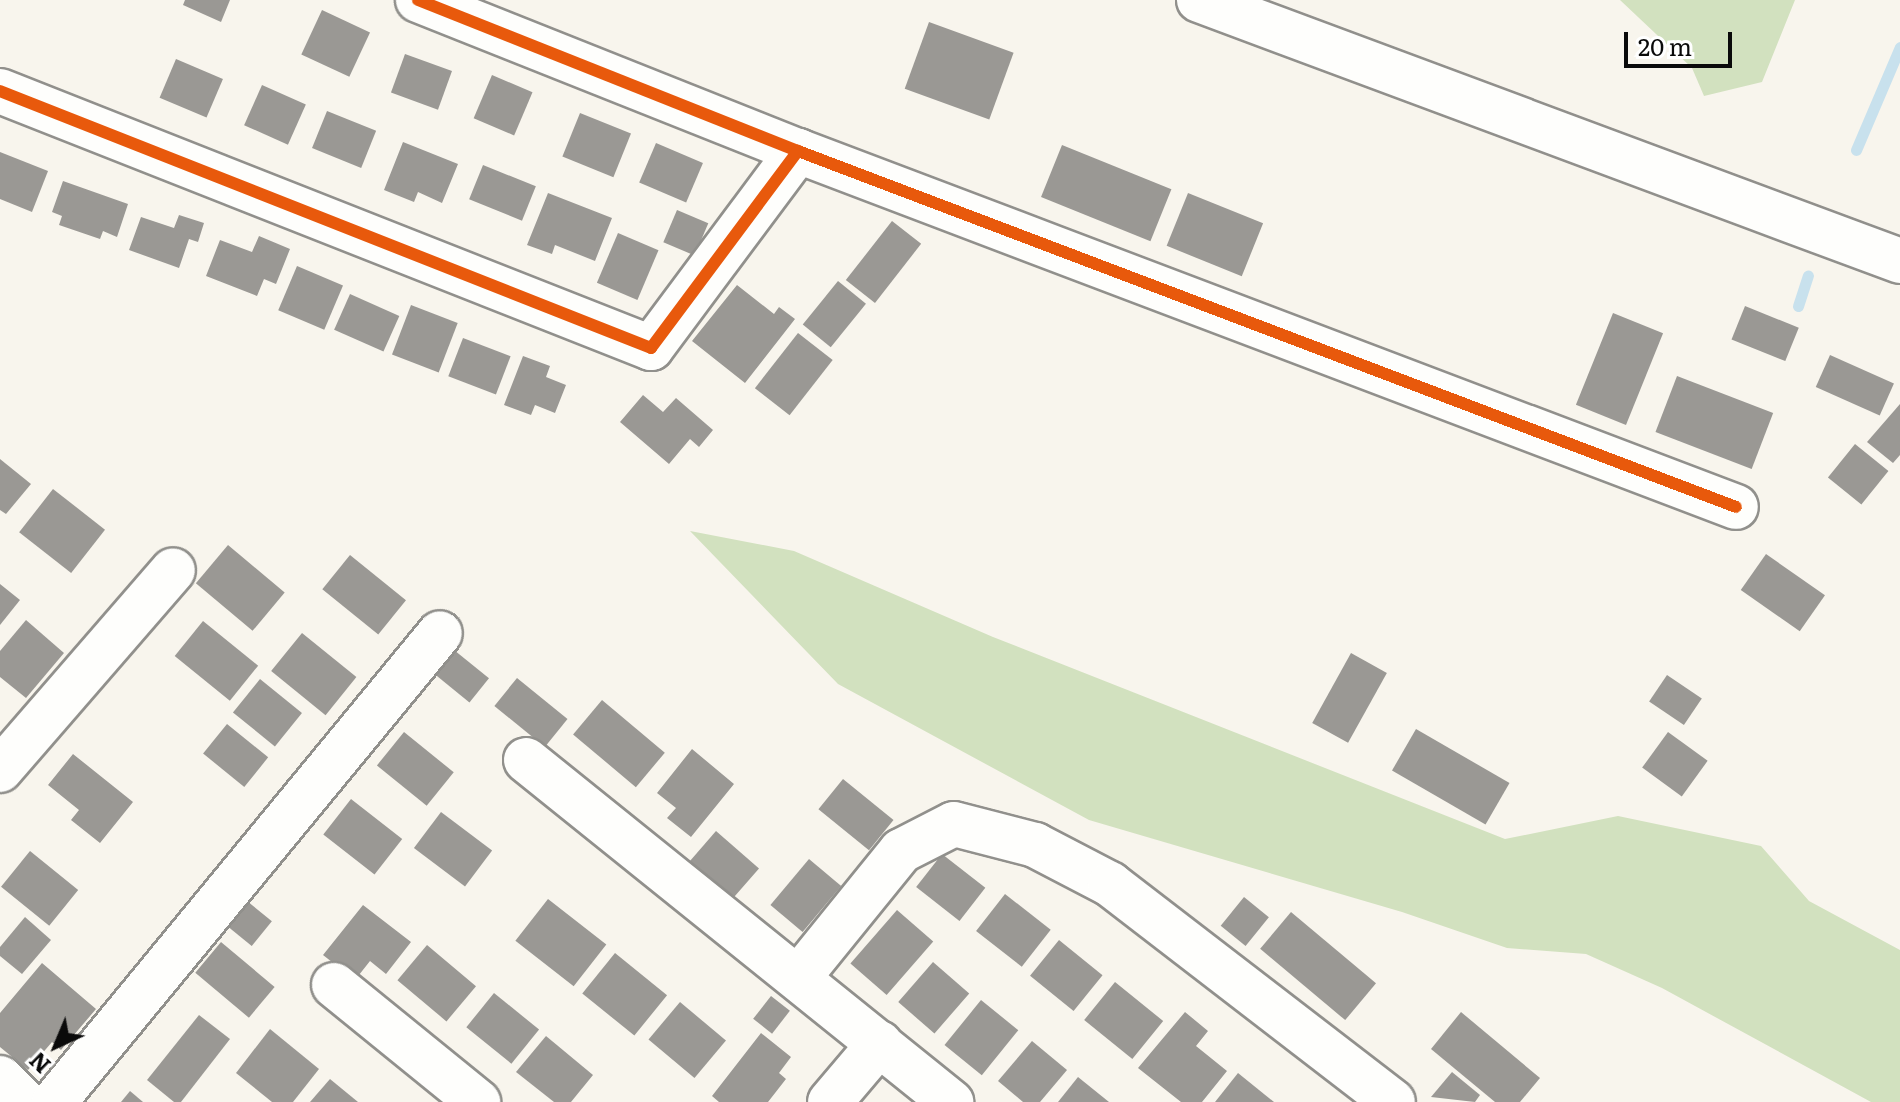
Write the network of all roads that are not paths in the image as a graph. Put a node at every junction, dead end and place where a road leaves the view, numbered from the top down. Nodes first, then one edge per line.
1 (418, 0) edge
2 (1199, 0) edge
3 (0, 91) edge
4 (798, 151) junction
5 (1900, 261) edge
6 (1736, 507) dead end
7 (173, 570) dead end
8 (440, 633) dead end
9 (6, 750) edge
10 (526, 760) dead end
11 (799, 977) junction
12 (334, 985) dead end
13 (880, 1043) junction
14 (0, 1078) edge
15 (24, 1102) edge
16 (54, 1102) edge
17 (478, 1102) edge
18 (830, 1102) edge
19 (951, 1102) edge
20 (1393, 1102) edge

1 - 4 street
2 - 5 street
3 - 4 street
4 - 6 street
7 - 9 street
8 - 16 street
10 - 11 street
11 - 13 street
11 - 20 street
12 - 17 street
13 - 18 street
13 - 19 street
14 - 15 street

